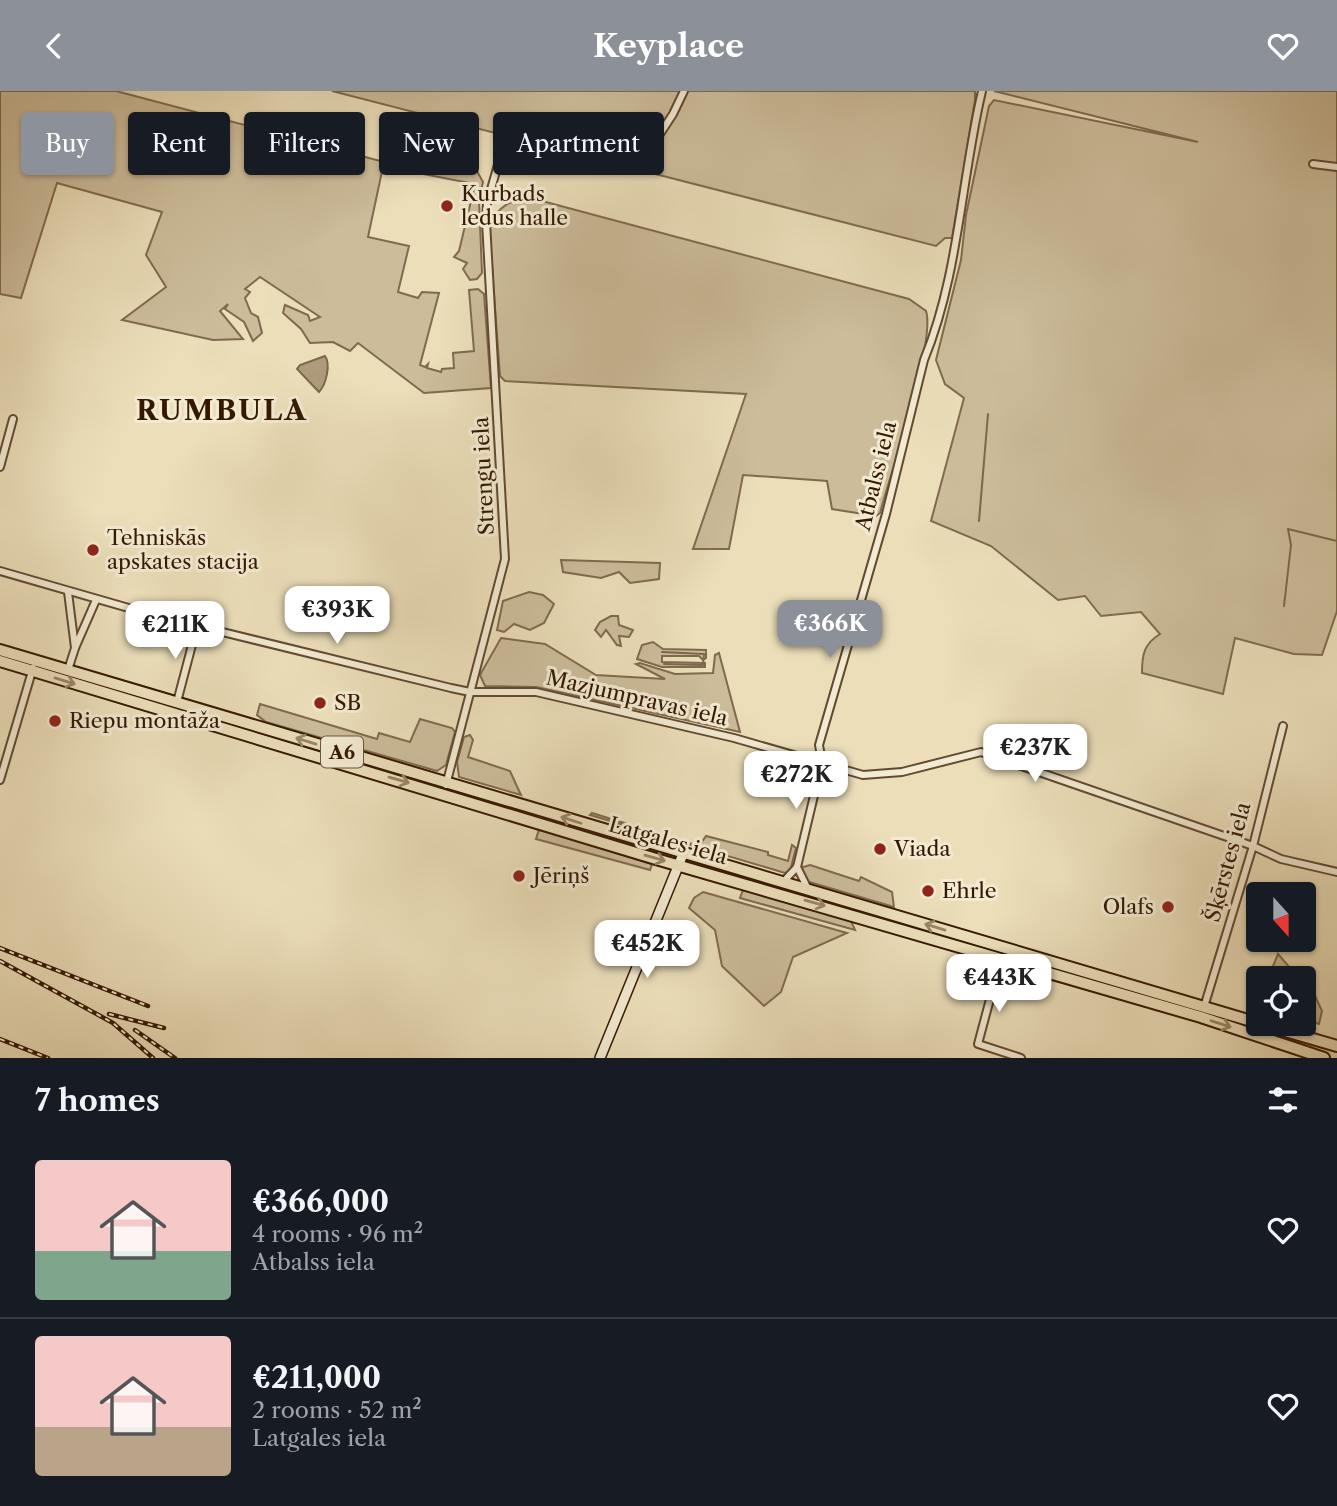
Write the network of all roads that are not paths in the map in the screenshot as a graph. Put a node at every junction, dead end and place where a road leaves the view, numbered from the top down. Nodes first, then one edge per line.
1 (684, 91) edge
2 (982, 91) edge
3 (664, 128) edge
4 (1313, 164) dead end
5 (1337, 167) edge
6 (495, 175) edge
7 (13, 419) dead end
8 (0, 467) edge
9 (0, 571) edge
10 (68, 592) junction
11 (96, 600) junction
12 (197, 626) junction
13 (75, 648) junction
14 (0, 650) edge
15 (0, 661) edge
16 (34, 666) junction
17 (68, 670) junction
18 (470, 692) junction
19 (177, 702) junction
20 (1283, 726) dead end
21 (822, 762) junction
22 (0, 780) edge
23 (445, 788) junction
24 (1253, 846) junction
25 (681, 859) junction
26 (797, 867) junction
27 (1337, 871) edge
28 (781, 883) junction
29 (809, 889) junction
30 (1002, 958) junction
31 (1204, 1007) junction
32 (1246, 1019) edge
33 (1303, 1036) edge
34 (1337, 1046) edge
35 (600, 1058) edge
36 (1021, 1058) edge
37 (1324, 1058) edge

1 - 3 street
2 - 21 street, Atbalss iela
4 - 5 street
6 - 18 street, Strengu iela
7 - 8 street
9 - 10 street, Mazjumpravas iela
10 - 11 street, Mazjumpravas iela
10 - 13 street
11 - 12 street, Mazjumpravas iela
11 - 13 street
12 - 18 street, Mazjumpravas iela
12 - 19 street
13 - 17 street
14 - 16 highway, Latgales iela / A6
15 - 16 highway, Latgales iela / A6
16 - 17 highway, Latgales iela / A6
16 - 22 street
16 -> 23 highway, Latgales iela / A6
17 - 19 highway, Latgales iela / A6
18 - 21 street, Mazjumpravas iela
18 - 23 street, Strengu iela
23 -> 19 highway, Latgales iela / A6
20 - 24 street, Šķērstes iela
21 - 24 street, Mazjumpravas iela
21 - 26 street, Atbalss iela
23 - 25 highway, Latgales iela / A6
24 - 27 street, Mazjumpravas iela
24 - 31 street, Šķērstes iela
25 - 28 highway, Latgales iela / A6
25 -> 30 highway, Latgales iela / A6
25 - 35 street
26 - 28 street
26 - 29 street
28 - 29 highway, Latgales iela / A6
31 -> 29 highway, Latgales iela / A6
30 - 36 street
30 -> 37 highway, Latgales iela / A6
31 - 32 highway, Latgales iela / A6
33 - 34 highway, Latgales iela / A6

